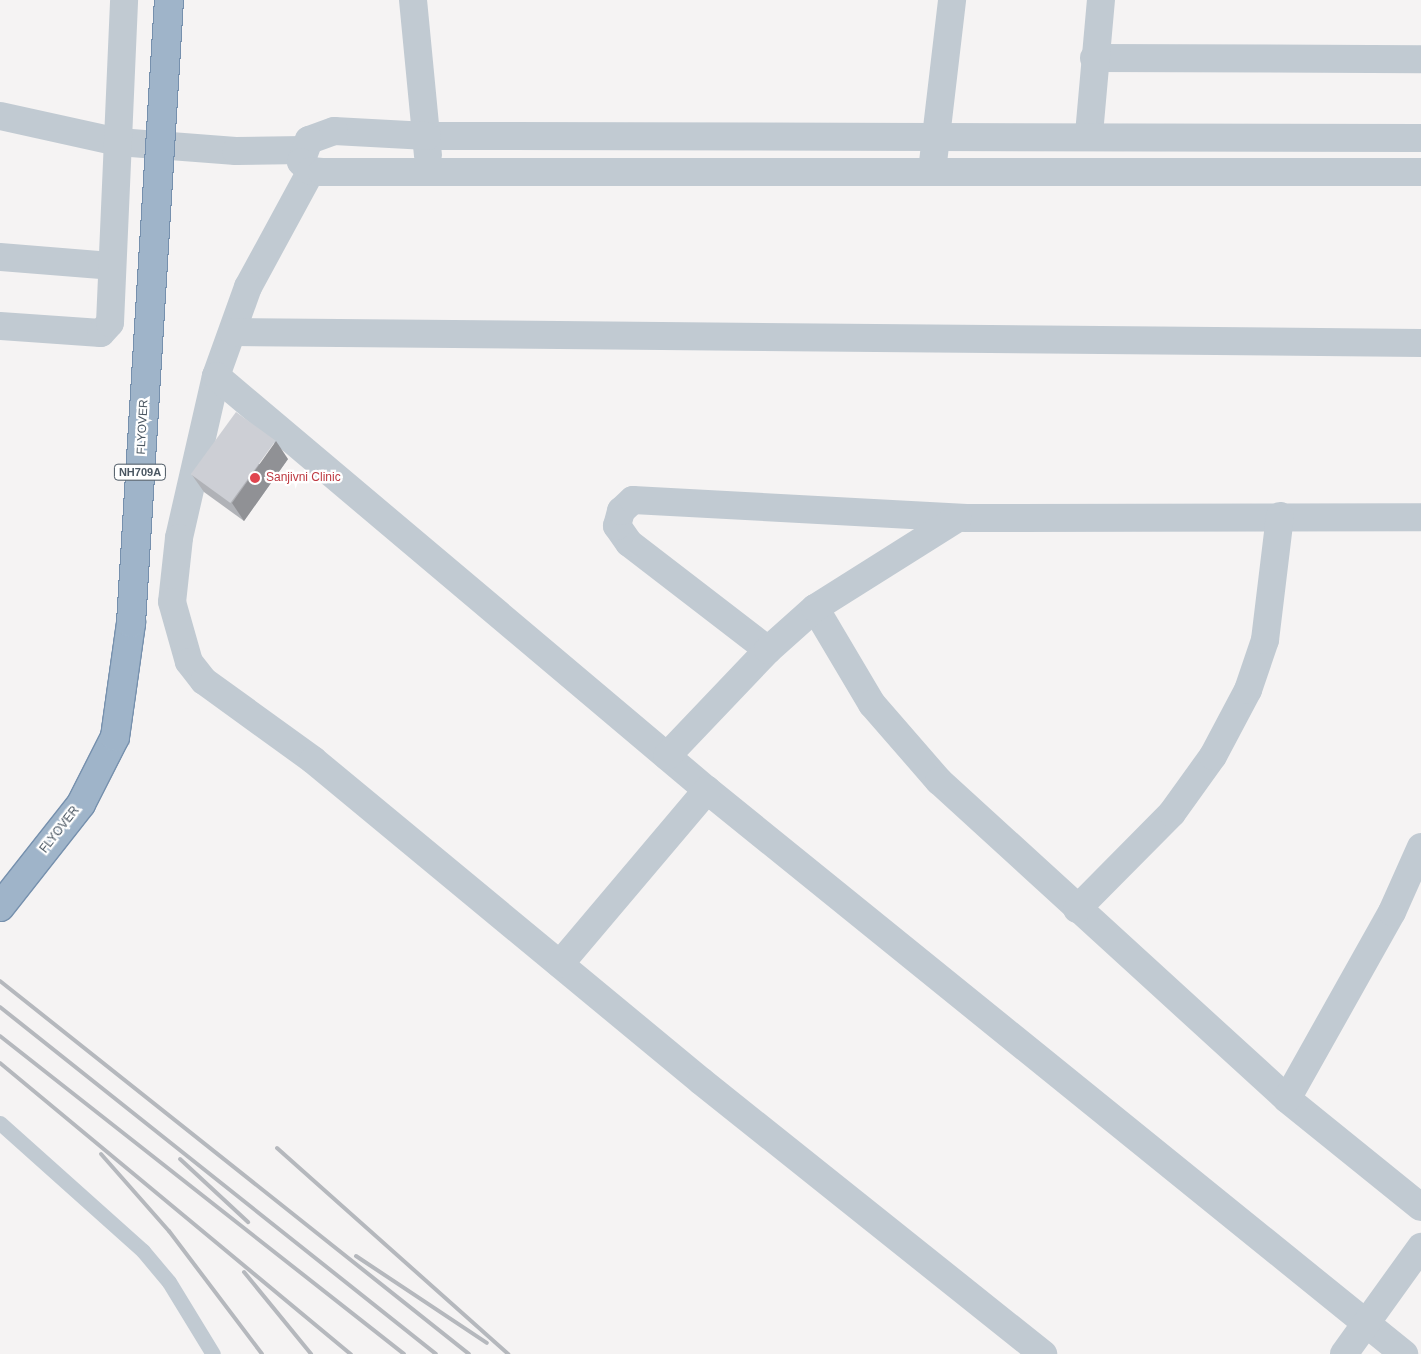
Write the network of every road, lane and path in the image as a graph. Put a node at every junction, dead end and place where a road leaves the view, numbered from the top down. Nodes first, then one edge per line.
1 (124, 0) edge
2 (169, 0) edge
3 (413, 0) edge
4 (952, 0) edge
5 (1100, 0) edge
6 (1094, 58) junction
7 (1421, 59) edge
8 (0, 116) edge
9 (1090, 134) junction
10 (427, 136) junction
11 (934, 136) junction
12 (1421, 138) edge
13 (118, 142) junction
14 (307, 161) junction
15 (932, 171) junction
16 (428, 172) junction
17 (1421, 172) edge
18 (0, 257) edge
19 (111, 266) junction
20 (0, 326) edge
21 (233, 332) junction
22 (1421, 343) edge
23 (216, 376) junction
24 (1280, 516) junction
25 (1421, 517) edge
26 (958, 518) junction
27 (815, 608) junction
28 (768, 650) junction
29 (667, 756) junction
30 (708, 790) junction
31 (1421, 847) edge
32 (0, 907) edge
33 (1077, 909) junction
34 (560, 964) junction
35 (1288, 1099) junction
36 (0, 1123) edge
37 (1421, 1207) edge
38 (1421, 1247) edge
39 (1366, 1325) junction
40 (213, 1354) edge
41 (1043, 1354) edge
42 (1344, 1354) edge
43 (1404, 1354) edge

1 - 13 street
2 - 32 highway, FLYOVER / NH709A, bridge
3 - 10 street
4 - 11 street
5 - 6 street
6 - 7 street
6 - 9 street
8 - 13 street
9 - 11 street
9 - 12 street
10 - 11 street
10 - 14 street
10 - 16 street
11 - 15 street
13 - 14 street
13 - 19 street
14 - 16 street
14 - 21 street
15 - 16 street
15 - 17 street
18 - 19 street
19 - 20 street
21 - 22 street
21 - 23 street
23 - 29 street
23 - 34 street
24 - 25 street
24 - 26 street
24 - 33 street
26 - 27 street
26 - 28 street
27 - 28 street
27 - 33 street
28 - 29 street
29 - 30 street
30 - 34 street
30 - 39 street
31 - 35 street
33 - 35 street
34 - 41 street
35 - 37 street
36 - 40 lane
38 - 39 street
39 - 42 street
39 - 43 street

